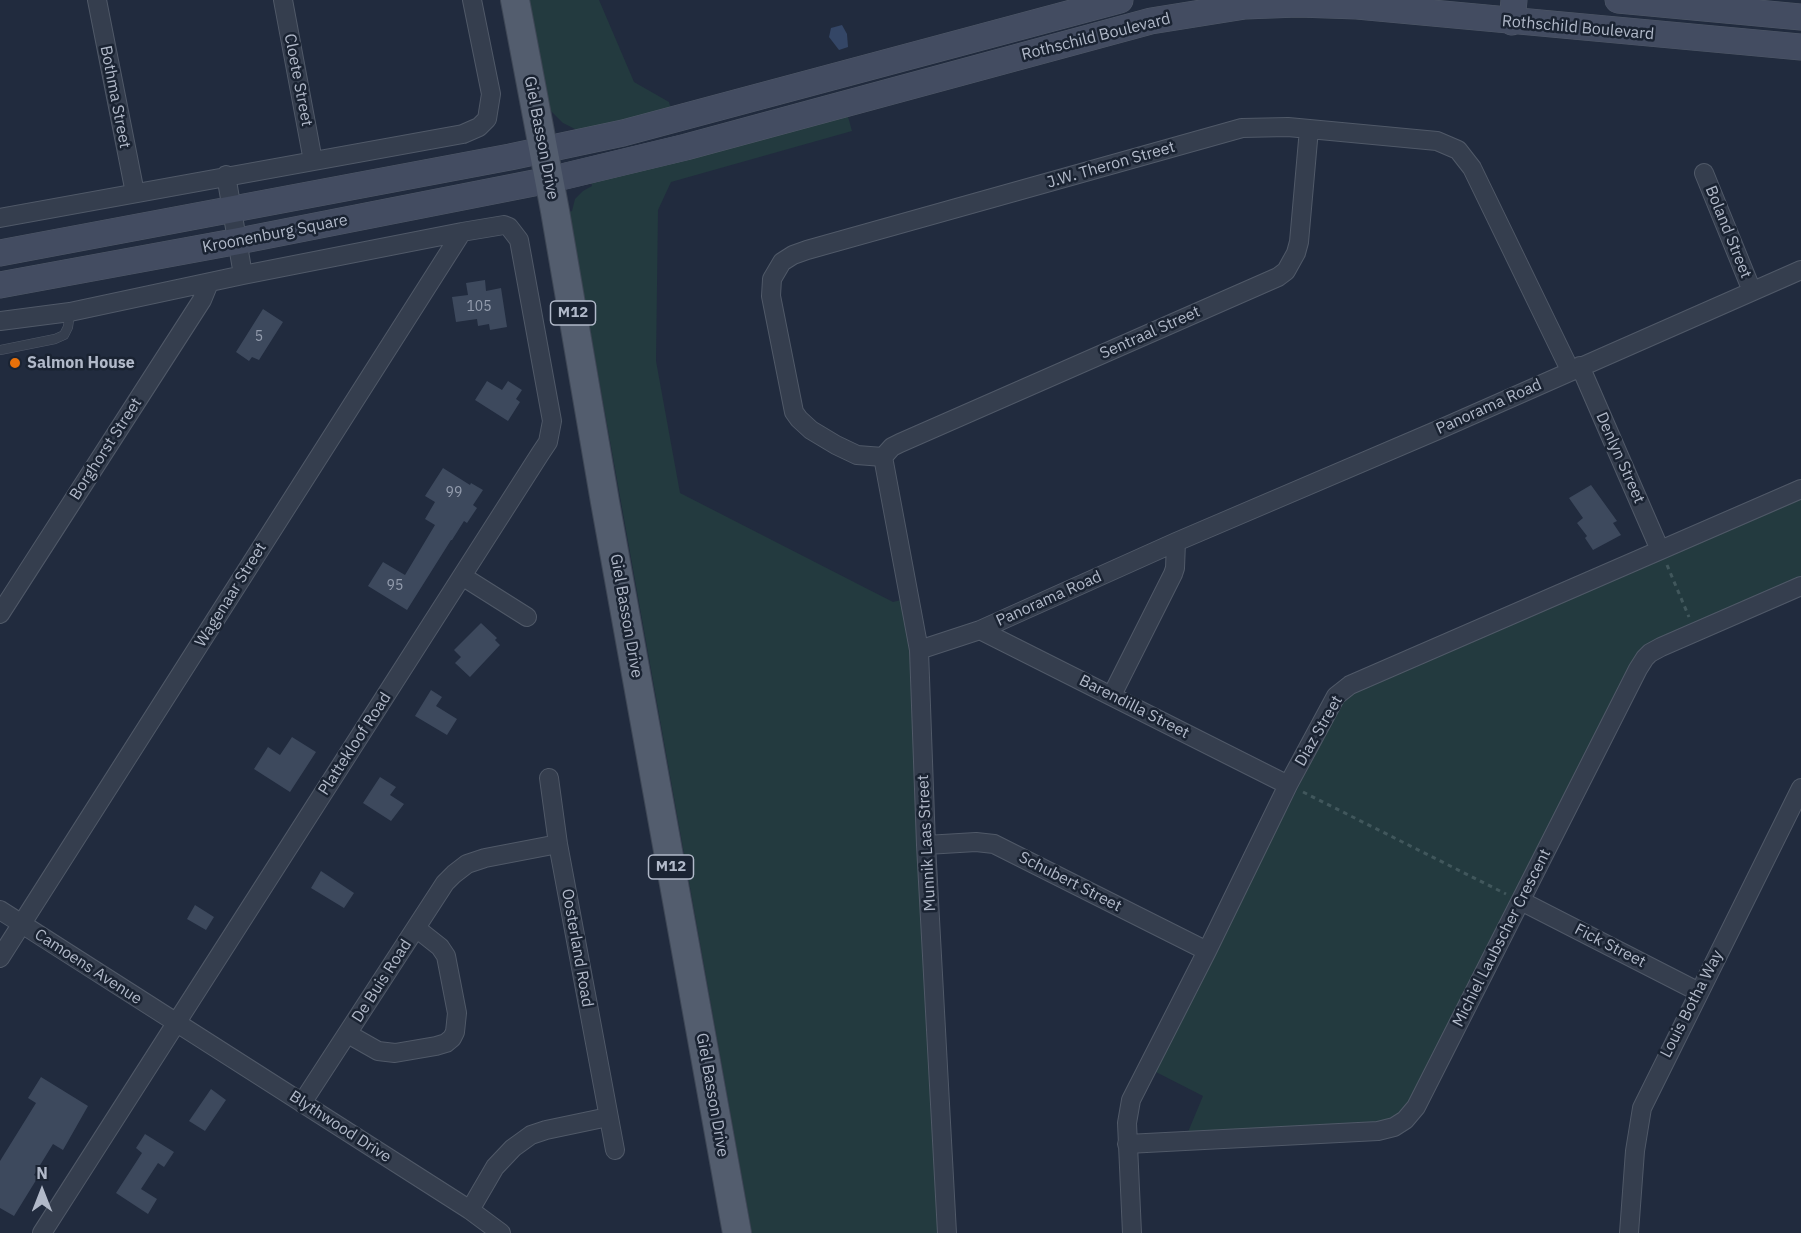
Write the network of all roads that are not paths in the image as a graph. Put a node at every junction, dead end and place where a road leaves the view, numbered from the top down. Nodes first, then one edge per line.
1 (97, 0) edge
2 (283, 0) edge
3 (472, 0) edge
4 (515, 0) edge
5 (1120, 0) edge
6 (1618, 0) edge
7 (1513, 11) edge
8 (1801, 17) edge
9 (1801, 47) edge
10 (1310, 129) junction
11 (543, 151) junction
12 (313, 161) junction
13 (1704, 173) dead end
14 (226, 176) junction
15 (549, 180) junction
16 (135, 193) junction
17 (232, 208) junction
18 (0, 218) edge
19 (509, 227) joint
20 (462, 232) junction
21 (239, 241) junction
22 (0, 253) edge
23 (1801, 270) edge
24 (243, 275) junction
25 (209, 283) junction
26 (0, 285) edge
27 (1752, 291) junction
28 (70, 312) junction
29 (0, 321) edge
30 (0, 350) edge
31 (1575, 368) junction
32 (883, 457) junction
33 (1801, 489) edge
34 (1176, 542) junction
35 (1660, 550) junction
36 (462, 576) junction
37 (1801, 586) edge
38 (0, 615) edge
39 (527, 617) dead end
40 (980, 630) junction
41 (919, 650) junction
42 (1112, 695) junction
43 (549, 778) dead end
44 (1288, 785) junction
45 (1801, 788) edge
46 (558, 844) junction
47 (926, 845) junction
48 (1521, 901) junction
49 (0, 910) edge
50 (22, 924) junction
51 (416, 928) junction
52 (1207, 951) junction
53 (0, 958) edge
54 (1699, 992) junction
55 (177, 1023) junction
56 (348, 1034) junction
57 (303, 1103) junction
58 (608, 1117) junction
59 (1127, 1144) junction
60 (615, 1150) dead end
61 (470, 1210) junction
62 (42, 1233) edge
63 (501, 1233) edge
64 (737, 1233) edge
65 (947, 1233) edge
66 (1132, 1233) edge
67 (1629, 1233) edge

1 - 16 street, Bothma Street
2 - 12 street, Cloete Street
3 - 12 street
4 - 11 main road, Giel Basson Drive / M12
5 - 11 street, Rothschild Boulevard
6 - 8 street, Rothschild Boulevard
7 - 9 street, Rothschild Boulevard
7 - 15 street, Rothschild Boulevard
10 - 31 street, J.W. Theron Street
10 - 32 street, Sentraal Street
10 - 32 street, J.W. Theron Street
11 - 15 main road, Giel Basson Drive / M12
11 - 17 street, Kroonenburg Square
12 - 14 street
13 - 27 street, Boland Street
14 - 16 street
14 - 17 street
15 - 21 street, Kroonenburg Square
15 - 64 main road, Giel Basson Drive / M12
16 - 18 street
17 - 21 street
17 - 22 street, Kroonenburg Square
19 - 20 street, Kroonenburg Square
19 - 36 street, Plattekloof Road
20 - 24 street, Kroonenburg Square
20 - 50 street, Wagenaar Street
21 - 24 street
21 - 26 street, Kroonenburg Square
23 - 27 street, Panorama Road
24 - 25 street, Kroonenburg Square
25 - 28 street, Kroonenburg Square
25 - 38 street, Borghorst Street
27 - 31 street, Panorama Road
28 - 29 street, Kroonenburg Square
28 - 30 lane
31 - 34 street, Panorama Road
31 - 35 street, Denlyn Street
32 - 41 street, Munnik Laas Street
33 - 35 street, Diaz Street
34 - 40 street, Panorama Road
34 - 42 street
35 - 44 street, Diaz Street
36 - 39 street
36 - 55 street, Plattekloof Road
37 - 48 street, Michiel Laubscher Crescent
40 - 41 street, Panorama Road
40 - 42 street, Barendilla Street
41 - 47 street, Munnik Laas Street
42 - 44 street, Barendilla Street
43 - 46 street, Oosterland Road
44 - 52 street, Diaz Street
45 - 54 street, Louis Botha Way
46 - 51 street, De Buis Road
46 - 58 street, Oosterland Road
47 - 52 street, Schubert Street
47 - 65 street, Munnik Laas Street
48 - 54 street, Fick Street
48 - 59 street, Michiel Laubscher Crescent
49 - 50 street, Camoens Avenue
50 - 53 street, Wagenaar Street
50 - 55 street, Camoens Avenue
51 - 56 street, De Buis Road
51 - 56 street, De Buis Road
52 - 59 street, Diaz Street
54 - 67 street, Louis Botha Way
55 - 57 street, Blythwood Drive
55 - 62 street, Plattekloof Road
56 - 57 street, De Buis Road
57 - 61 street, Blythwood Drive
58 - 60 street, Oosterland Road
58 - 61 street
59 - 66 street, Diaz Street
61 - 63 street, Blythwood Drive

